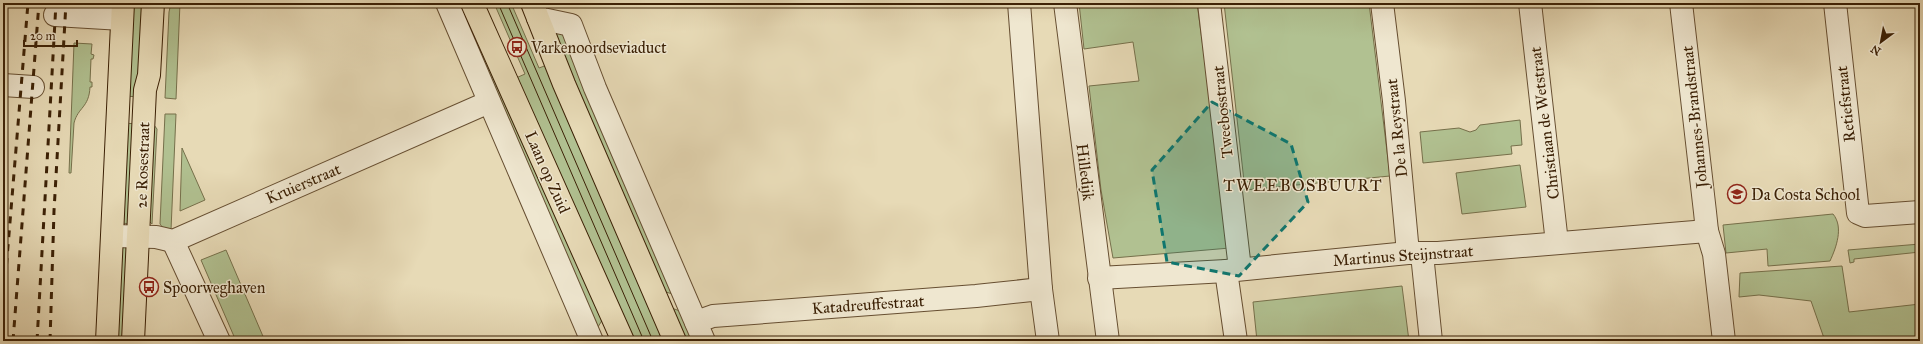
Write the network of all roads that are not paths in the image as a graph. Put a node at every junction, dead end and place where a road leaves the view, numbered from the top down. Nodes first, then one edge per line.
1 (153, 3) edge
2 (446, 3) edge
3 (472, 3) edge
4 (1019, 3) edge
5 (1065, 3) edge
6 (1209, 3) edge
7 (1382, 3) edge
8 (1530, 3) edge
9 (1681, 3) edge
10 (1835, 3) edge
11 (535, 10) edge
12 (122, 11) edge
13 (55, 15) dead end
14 (3, 86) edge
15 (33, 87) dead end
16 (489, 102) junction
17 (1920, 212) edge
18 (1707, 231) junction
19 (113, 236) junction
20 (139, 237) junction
21 (173, 241) junction
22 (1557, 243) junction
23 (1415, 254) junction
24 (1233, 270) junction
25 (1099, 278) junction
26 (1041, 289) junction
27 (656, 297) junction
28 (612, 317) junction
29 (696, 323) edge
30 (108, 333) edge
31 (134, 334) edge
32 (219, 341) edge
33 (592, 341) edge
34 (599, 341) edge
35 (623, 341) edge
36 (675, 341) edge
37 (1048, 341) edge
38 (1108, 341) edge
39 (1236, 341) edge
40 (1431, 341) edge
41 (1724, 341) edge

1 - 20 main road, 2e Rosestraat
2 - 16 street, Laan op Zuid
3 - 28 main road, Laan op Zuid
4 - 26 street
5 - 25 street, Hilledijk
6 - 24 street, Tweebosstraat
7 - 23 street, De la Reystraat
8 - 22 street, Christiaan de Wetstraat
9 - 18 street, Johannes-Brandstraat
10 - 17 street, Retiefstraat
11 - 27 main road
11 - 29 street
12 - 13 street
12 - 19 main road, 2e Rosestraat
14 - 15 street
16 - 21 street, Kruierstraat
16 - 33 street, Laan op Zuid
18 - 22 street, Martinus Steijnstraat
18 - 41 street, Johannes-Brandstraat
19 - 20 street
19 - 30 main road, 2e Rosestraat
20 - 21 street
20 - 31 main road, 2e Rosestraat
21 - 32 street
22 - 23 street, Martinus Steijnstraat
23 - 24 street, Martinus Steijnstraat
23 - 40 street, De la Reystraat
24 - 25 street, Martinus Steijnstraat
24 - 39 street, Tweebosstraat
25 - 38 street, Hilledijk
26 - 29 street, Katadreuffestraat
26 - 37 street
27 - 29 street
27 - 36 main road
28 - 34 street
28 - 35 main road, Laan op Zuid

